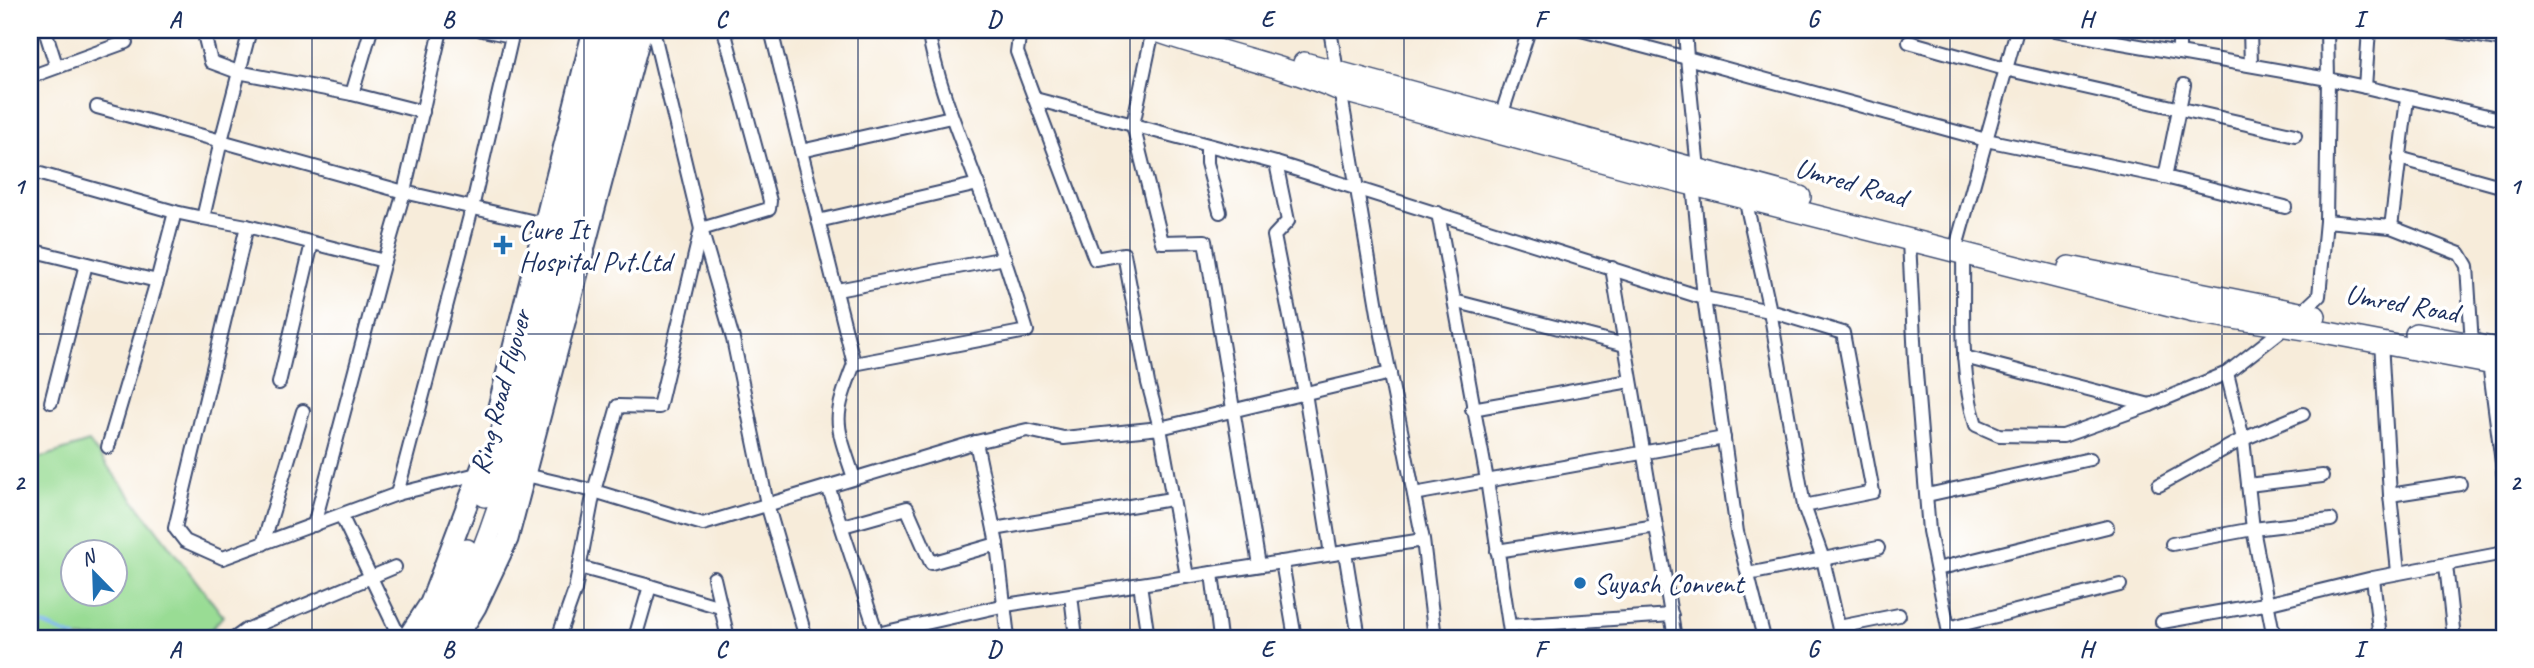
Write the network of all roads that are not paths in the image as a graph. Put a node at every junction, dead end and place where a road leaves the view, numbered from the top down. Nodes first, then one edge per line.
1 (45, 30) edge
2 (122, 30) edge
3 (203, 30) edge
4 (250, 30) edge
5 (371, 30) edge
6 (441, 30) edge
7 (482, 30) edge
8 (593, 30) edge
9 (607, 30) edge
10 (623, 30) edge
11 (642, 30) edge
12 (653, 30) edge
13 (724, 30) edge
14 (771, 30) edge
15 (928, 30) edge
16 (1020, 30) edge
17 (1154, 30) edge
18 (1192, 30) edge
19 (1330, 30) edge
20 (1529, 30) edge
21 (1581, 30) edge
22 (1685, 30) edge
23 (2017, 30) edge
24 (2055, 30) edge
25 (2179, 30) edge
26 (2250, 30) edge
27 (2327, 30) edge
28 (2369, 30) edge
29 (2442, 30) edge
30 (2105, 35) edge
31 (2504, 40) edge
32 (1909, 42) dead end
33 (2179, 53) junction
34 (1686, 58) junction
35 (57, 65) junction
36 (2251, 65) junction
37 (2005, 69) junction
38 (238, 72) junction
39 (30, 77) edge
40 (2328, 79) junction
41 (1337, 80) junction
42 (2184, 85) dead end
43 (2365, 87) junction
44 (352, 94) junction
45 (1035, 99) junction
46 (2406, 99) junction
47 (97, 107) dead end
48 (2179, 110) junction
49 (422, 112) junction
50 (1501, 116) junction
51 (951, 117) junction
52 (2504, 120) edge
53 (1133, 125) junction
54 (2295, 135) dead end
55 (1986, 140) junction
56 (221, 141) junction
57 (1207, 145) junction
58 (801, 151) junction
59 (2399, 158) junction
60 (1276, 163) junction
61 (30, 171) edge
62 (1695, 176) junction
63 (2165, 177) junction
64 (978, 184) junction
65 (2504, 187) edge
66 (1358, 188) junction
67 (404, 192) junction
68 (1745, 198) junction
69 (2286, 207) dead end
70 (472, 208) junction
71 (175, 212) junction
72 (1220, 212) dead end
73 (1438, 213) junction
74 (203, 218) junction
75 (818, 221) junction
76 (2326, 221) junction
77 (544, 224) junction
78 (247, 226) junction
79 (2391, 227) junction
80 (701, 229) junction
81 (1909, 241) junction
82 (312, 243) junction
83 (1961, 248) junction
84 (30, 250) edge
85 (1005, 258) junction
86 (384, 261) junction
87 (86, 264) junction
88 (1612, 268) junction
89 (157, 281) junction
90 (837, 290) junction
91 (1704, 298) junction
92 (1454, 301) junction
93 (1770, 311) junction
94 (2294, 320) junction
95 (2381, 342) junction
96 (2472, 344) junction
97 (1625, 345) junction
98 (1964, 357) junction
99 (2499, 359) edge
100 (854, 364) junction
101 (1390, 373) junction
102 (2227, 373) junction
103 (1630, 381) junction
104 (279, 383) dead end
105 (1305, 393) junction
106 (51, 402) dead end
107 (2150, 405) junction
108 (1472, 409) junction
109 (303, 411) dead end
110 (1233, 411) junction
111 (2303, 414) dead end
112 (1160, 428) junction
113 (1724, 438) junction
114 (2243, 439) junction
115 (976, 442) junction
116 (108, 447) dead end
117 (1642, 451) junction
118 (2090, 459) dead end
119 (2504, 470) edge
120 (481, 474) junction
121 (526, 475) junction
122 (2322, 476) dead end
123 (854, 478) junction
124 (1487, 480) junction
125 (2460, 484) dead end
126 (2159, 485) dead end
127 (2248, 485) junction
128 (828, 486) junction
129 (594, 491) junction
130 (397, 494) junction
131 (1414, 494) junction
132 (1927, 495) junction
133 (2390, 495) junction
134 (1171, 499) junction
135 (767, 504) junction
136 (1804, 506) junction
137 (341, 515) junction
138 (2331, 520) dead end
139 (314, 525) junction
140 (843, 526) junction
141 (1656, 526) junction
142 (2107, 527) dead end
143 (994, 529) junction
144 (2253, 529) junction
145 (1423, 540) junction
146 (263, 544) junction
147 (996, 544) junction
148 (2172, 544) dead end
149 (1878, 548) dead end
150 (1497, 551) junction
151 (1345, 552) junction
152 (1331, 554) junction
153 (2504, 554) edge
154 (1823, 559) junction
155 (1282, 562) junction
156 (1259, 565) junction
157 (2446, 565) junction
158 (395, 567) dead end
159 (579, 567) junction
160 (1937, 569) junction
161 (1212, 572) junction
162 (2398, 572) junction
163 (1748, 574) junction
164 (1187, 576) junction
165 (714, 578) dead end
166 (2373, 578) junction
167 (369, 579) junction
168 (1140, 584) junction
169 (2120, 585) dead end
170 (650, 586) junction
171 (1071, 595) junction
172 (2270, 603) junction
173 (1006, 605) junction
174 (720, 607) junction
175 (1672, 615) junction
176 (1899, 615) dead end
177 (2162, 622) dead end
178 (1511, 632) edge
179 (1840, 633) edge
180 (1949, 633) edge
181 (877, 636) edge
182 (235, 638) edge
183 (400, 638) edge
184 (407, 638) edge
185 (421, 638) edge
186 (437, 638) edge
187 (457, 638) edge
188 (558, 638) edge
189 (635, 638) edge
190 (728, 638) edge
191 (806, 638) edge
192 (1009, 638) edge
193 (1076, 638) edge
194 (1148, 638) edge
195 (1220, 638) edge
196 (1295, 638) edge
197 (1359, 638) edge
198 (1435, 638) edge
199 (1675, 638) edge
200 (1764, 638) edge
201 (2274, 638) edge
202 (2380, 638) edge
203 (2454, 638) edge

1 - 35 street
2 - 35 street
3 - 38 street
4 - 38 street
5 - 44 street
6 - 49 street
7 - 70 street
8 - 77 main road
9 - 185 highway, Ring Road Flyover
10 - 186 highway, Ring Road Flyover
11 - 121 main road
12 - 80 street
13 - 80 street
14 - 58 street
15 - 51 street
16 - 45 street
17 - 41 highway
17 - 53 street
18 - 41 highway, Umred Road
19 - 41 street
20 - 50 street
21 - 34 street
22 - 34 street
23 - 37 street
24 - 30 street
25 - 33 street
26 - 36 street
27 - 40 street
28 - 43 street
29 - 31 street
30 - 33 street
32 - 37 street
33 - 36 street
34 - 55 street
34 - 62 street
35 - 39 street
36 - 40 street
37 - 48 street
37 - 55 street
38 - 44 street
38 - 56 street
40 - 43 street
40 - 76 street
41 - 50 highway, Umred Road
41 - 62 highway
41 - 66 street
42 - 48 street
43 - 46 street
44 - 49 street
45 - 53 street
45 - 112 street
46 - 52 street
46 - 59 street
47 - 56 street
48 - 54 street
48 - 63 street
49 - 67 street
50 - 62 highway, Umred Road
51 - 58 street
51 - 64 street
53 - 57 street
53 - 110 street
55 - 63 street
55 - 83 street
56 - 67 street
56 - 74 street
57 - 60 street
57 - 72 street
58 - 75 street
59 - 65 street
59 - 79 street
60 - 66 street
60 - 105 street
61 - 71 street
62 - 68 highway
62 - 83 highway, Umred Road
62 - 91 street
63 - 69 street
64 - 75 street
64 - 85 street
66 - 73 street
66 - 101 street
67 - 70 street
67 - 86 street
68 - 81 highway
68 - 93 street
70 - 77 street
70 - 130 street
71 - 74 street
71 - 89 street
73 - 88 street
73 - 92 street
74 - 78 street
75 - 90 street
76 - 79 street
76 - 94 street
77 - 120 main road
78 - 82 street
78 - 146 street
79 - 96 street
80 - 129 street
80 - 135 street
81 - 83 highway
81 - 132 street
82 - 86 street
82 - 104 street
83 - 94 highway
83 - 98 street
84 - 87 street
85 - 90 street
85 - 100 street
86 - 139 street
87 - 89 street
87 - 106 street
88 - 91 street
88 - 97 street
89 - 116 street
90 - 100 street
91 - 93 street
91 - 113 street
92 - 97 street
92 - 108 street
93 - 136 street
93 - 136 street
94 - 95 highway
94 - 96 highway, Umred Road
94 - 102 street
95 - 99 highway
95 - 133 street
96 - 99 highway, Umred Road
97 - 103 street
98 - 107 street
98 - 107 street
99 - 119 street
100 - 123 street
101 - 105 street
101 - 131 street
102 - 107 street
102 - 114 street
103 - 108 street
103 - 117 street
105 - 110 street
105 - 152 street
108 - 124 street
109 - 146 street
110 - 112 street
110 - 156 street
111 - 114 street
112 - 115 street
112 - 134 street
113 - 117 street
113 - 163 street
114 - 126 street
114 - 127 street
115 - 123 street
115 - 143 street
117 - 124 street
117 - 141 street
118 - 132 street
120 - 130 street
120 - 184 main road
121 - 129 street
121 - 187 main road
122 - 127 street
123 - 128 street
124 - 131 street
124 - 150 street
125 - 133 street
127 - 144 street
128 - 135 street
128 - 140 street
129 - 135 street
129 - 159 street
130 - 137 street
131 - 145 street
132 - 160 street
133 - 162 street
134 - 143 street
134 - 164 street
135 - 191 street
136 - 154 street
137 - 139 street
137 - 167 street
138 - 144 street
139 - 146 street
140 - 147 street
140 - 181 street
141 - 150 street
141 - 175 street
142 - 160 street
143 - 147 street
144 - 148 street
144 - 172 street
145 - 151 street
145 - 198 street
147 - 173 street
149 - 154 street
150 - 178 street
151 - 152 street
151 - 197 street
152 - 155 street
153 - 157 street
154 - 163 street
154 - 179 street
155 - 156 street
155 - 196 street
156 - 161 street
157 - 162 street
157 - 203 street
158 - 167 street
159 - 170 street
159 - 188 street
160 - 180 street
161 - 164 street
161 - 195 street
162 - 166 street
163 - 200 street
164 - 168 street
165 - 174 street
166 - 172 street
166 - 202 street
167 - 182 street
167 - 183 street
168 - 171 street
168 - 194 street
169 - 180 street
170 - 174 street
170 - 189 street
171 - 173 street
171 - 193 street
172 - 177 street
172 - 201 street
173 - 181 street
173 - 192 street
174 - 190 street
175 - 178 street
175 - 199 street
176 - 179 street

